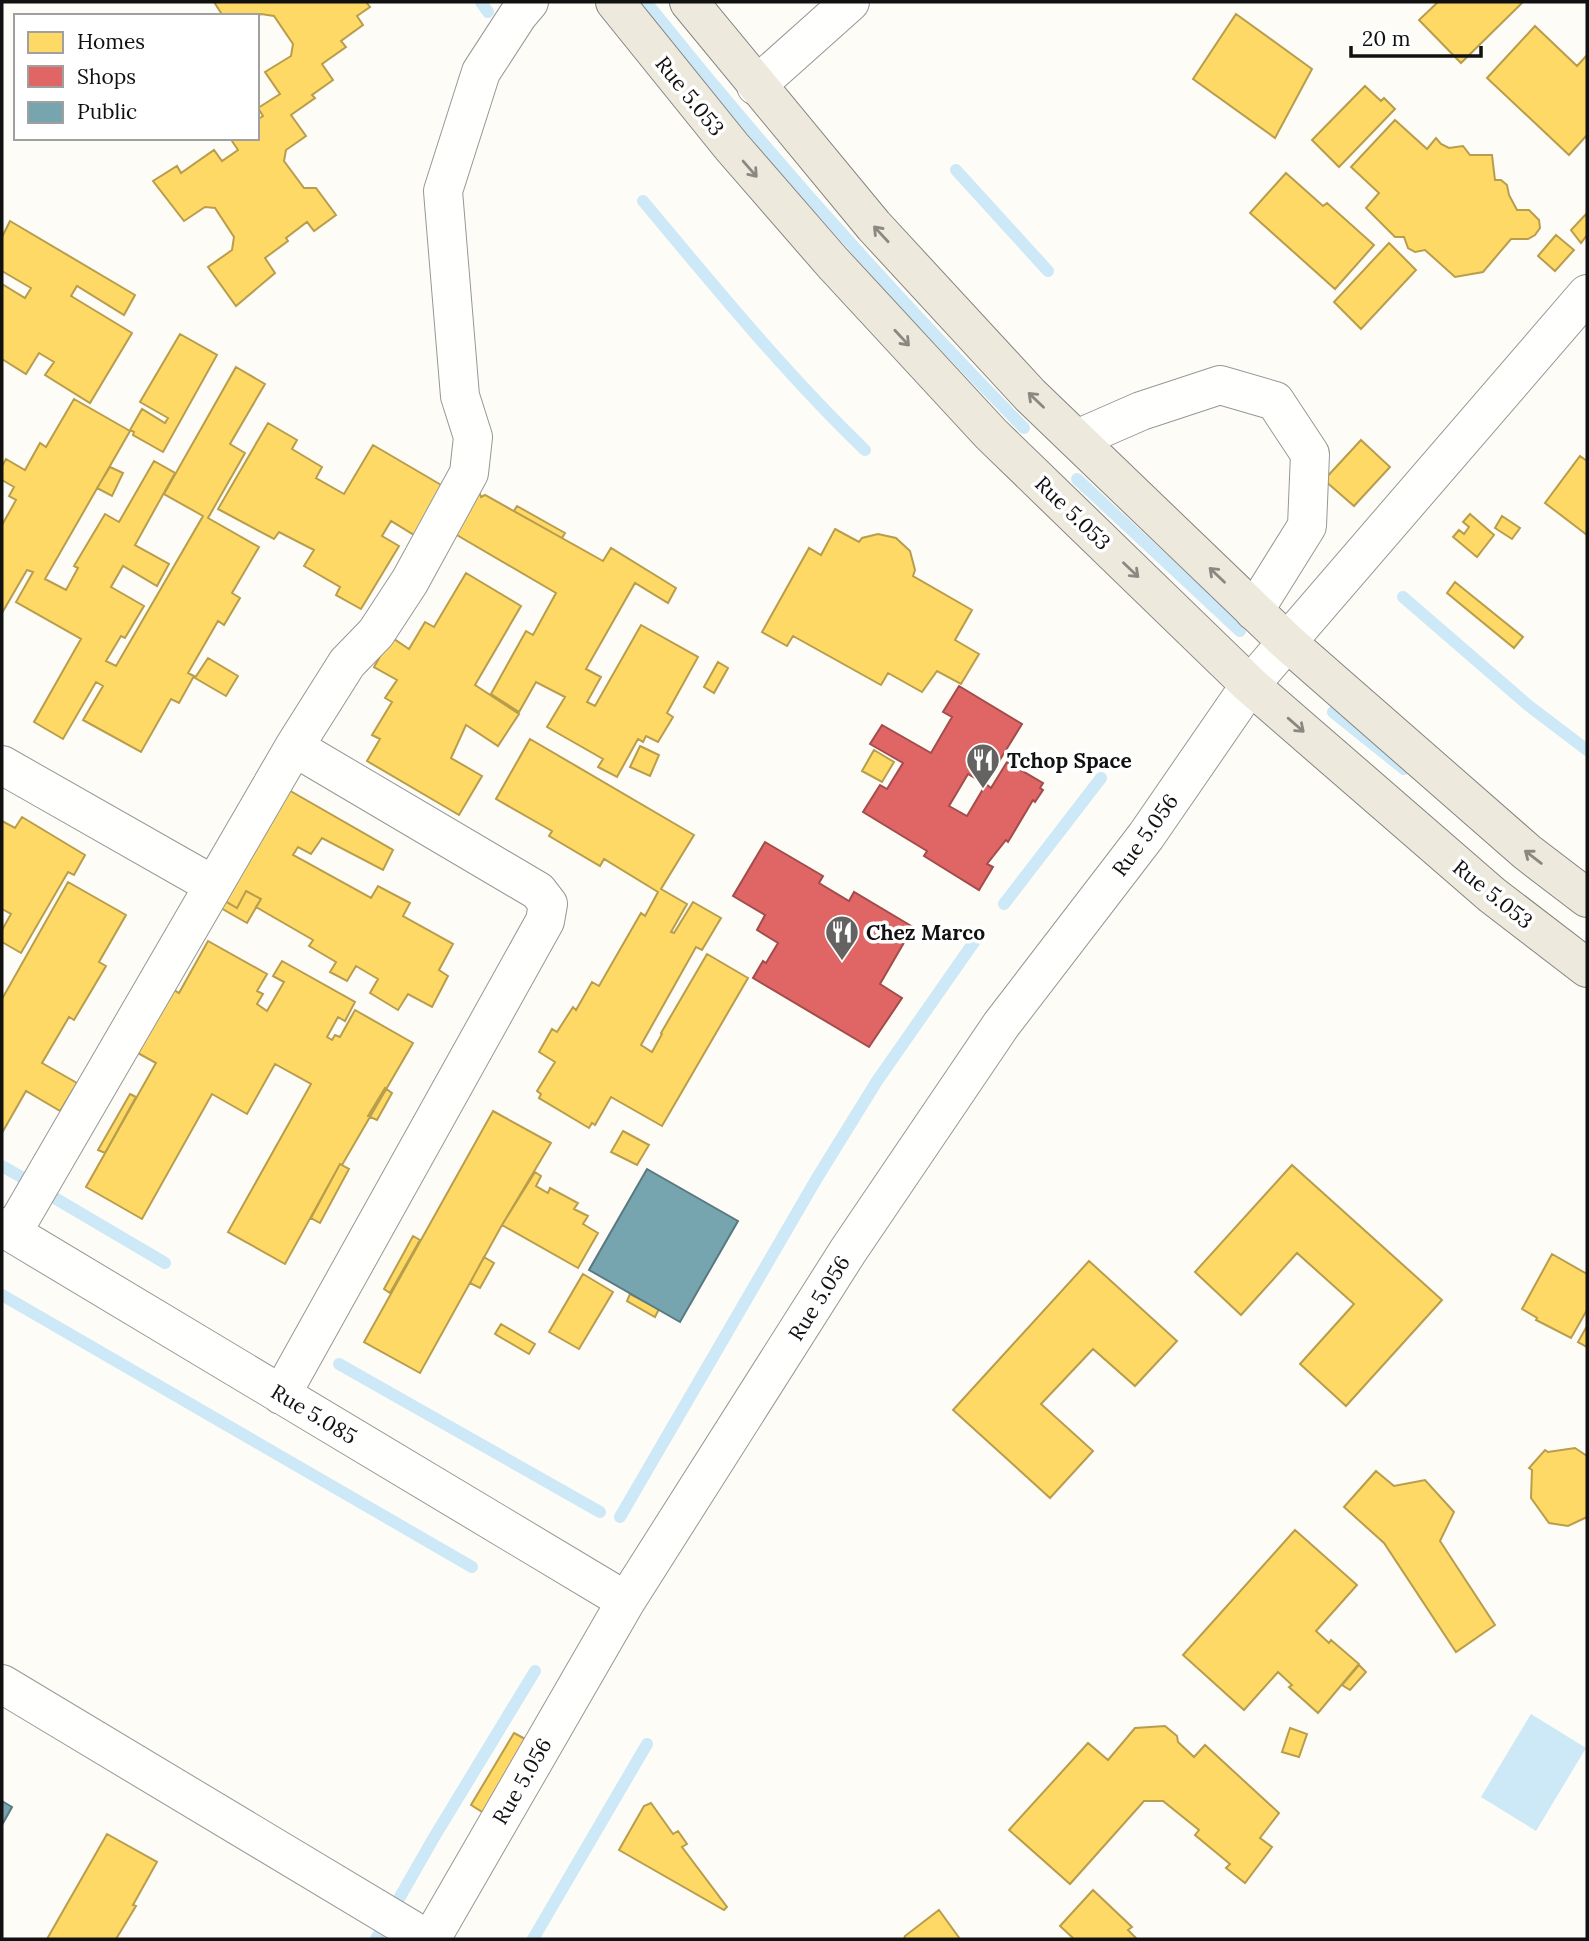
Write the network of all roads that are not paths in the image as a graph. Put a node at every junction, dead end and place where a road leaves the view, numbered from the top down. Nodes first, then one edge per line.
1 (530, 2) edge
2 (615, 2) edge
3 (689, 2) edge
4 (850, 2) edge
5 (757, 86) junction
6 (1587, 295) edge
7 (1077, 439) junction
8 (1254, 611) junction
9 (1287, 642) junction
10 (1250, 685) junction
11 (294, 747) junction
12 (2, 765) edge
13 (213, 885) junction
14 (1587, 898) edge
15 (1587, 968) edge
16 (7, 1230) edge
17 (281, 1395) junction
18 (626, 1601) junction
19 (2, 1684) edge
20 (429, 1939) edge

1 - 11 street
2 -> 10 main road, Rue 5.053
3 - 5 main road
4 - 5 street
7 -> 5 main road
6 - 9 street, Rue 5.056
8 -> 7 main road
7 - 8 street
8 - 9 main road
9 - 10 street, Rue 5.056
14 -> 9 main road
10 -> 15 main road, Rue 5.053
10 - 18 street, Rue 5.056
11 - 13 street
11 - 17 street
12 - 13 street
13 - 16 street
16 - 17 street, Rue 5.085
17 - 18 street, Rue 5.085
18 - 20 street, Rue 5.056
19 - 20 street

